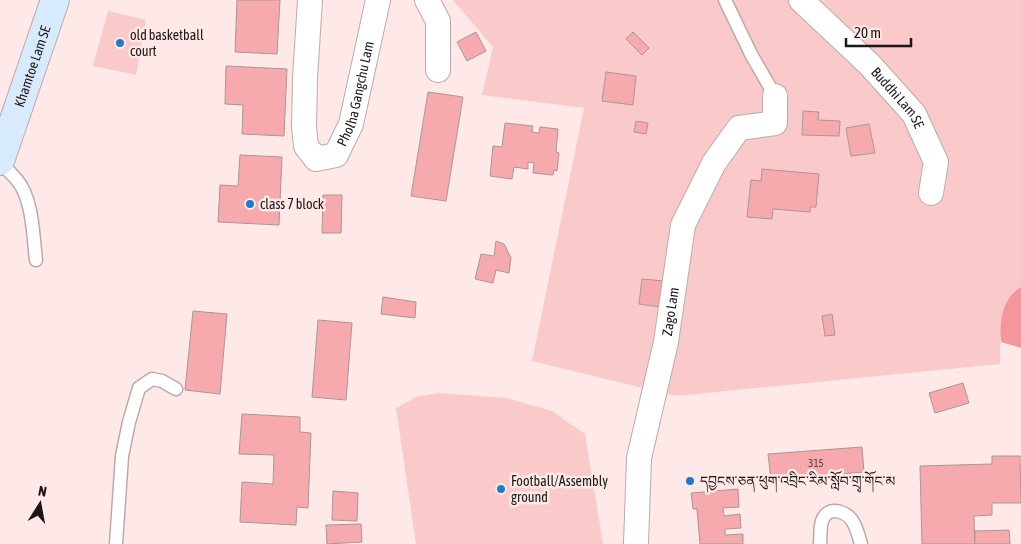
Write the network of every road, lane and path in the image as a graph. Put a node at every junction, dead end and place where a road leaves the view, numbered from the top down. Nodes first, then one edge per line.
1 (55, 0) edge
2 (310, 0) edge
3 (378, 0) edge
4 (428, 0) edge
5 (725, 0) edge
6 (801, 0) edge
7 (438, 70) dead end
8 (775, 96) joint
9 (0, 162) edge
10 (931, 193) dead end
11 (36, 260) dead end
12 (176, 389) dead end
13 (116, 544) edge
14 (636, 544) edge
15 (820, 544) edge
16 (861, 544) edge

1 - 9 main road, Khamtoe Lam SE
2 - 3 street, Pholha Gangchu Lam
4 - 7 street
5 - 8 lane
6 - 10 street, Buddhi Lam SE
8 - 14 street, Zago Lam
9 - 11 lane
12 - 13 lane
15 - 16 lane

